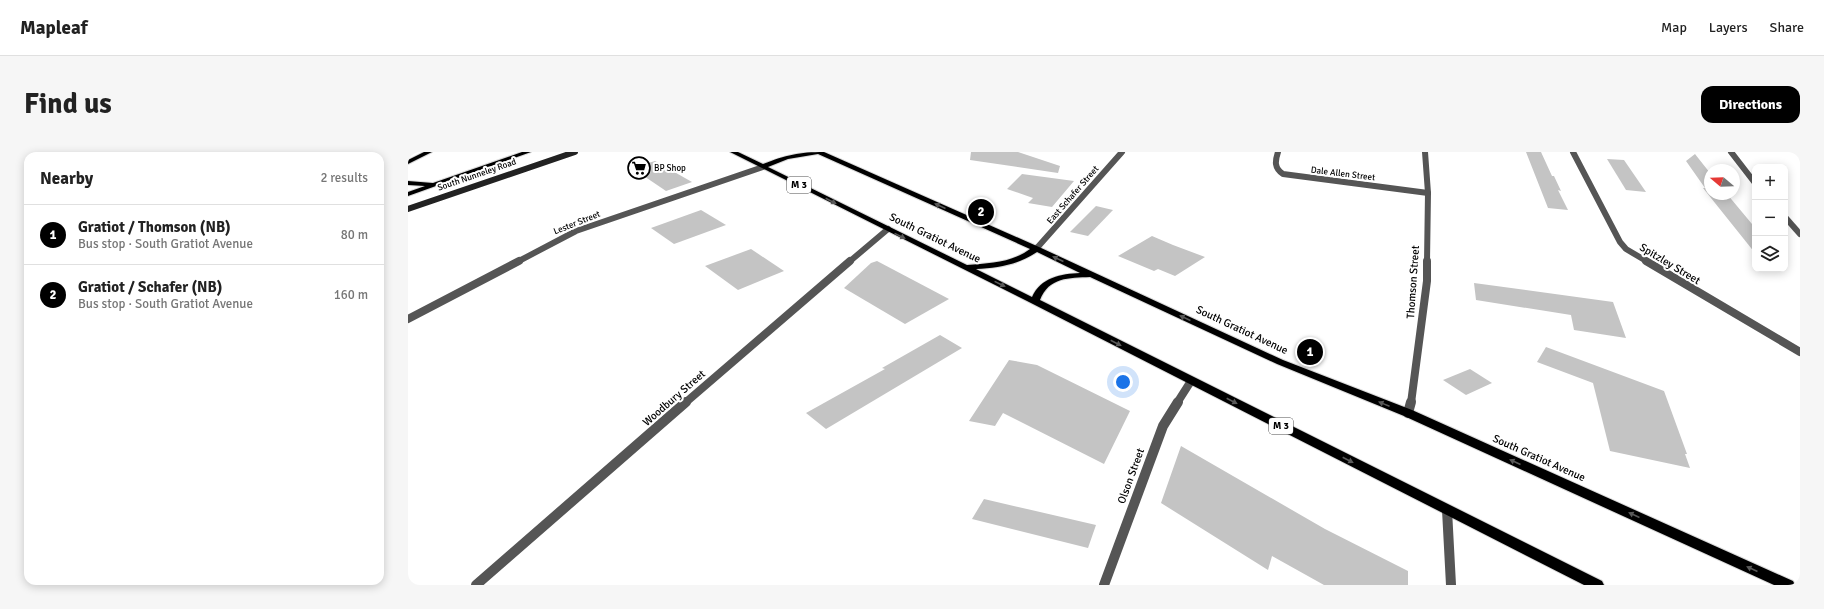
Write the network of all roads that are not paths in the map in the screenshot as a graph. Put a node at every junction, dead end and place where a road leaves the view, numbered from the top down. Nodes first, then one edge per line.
1 (429, 152) edge
2 (528, 152) edge
3 (575, 152) edge
4 (733, 152) edge
5 (819, 152) edge
6 (1122, 152) edge
7 (1278, 152) edge
8 (1425, 152) edge
9 (1573, 152) edge
10 (1731, 152) edge
11 (408, 162) edge
12 (762, 167) junction
13 (1752, 179) edge
14 (408, 183) edge
15 (437, 184) junction
16 (1428, 193) junction
17 (408, 194) edge
18 (408, 209) edge
19 (1788, 220) edge
20 (888, 229) junction
21 (1800, 234) edge
22 (1036, 249) junction
23 (965, 267) junction
24 (1094, 276) junction
25 (1035, 302) junction
26 (408, 319) edge
27 (1800, 352) edge
28 (1191, 381) junction
29 (1408, 413) junction
30 (1447, 510) junction
31 (476, 585) edge
32 (1104, 585) edge
33 (1451, 585) edge
34 (1597, 585) edge
35 (1788, 585) edge

1 - 11 main road
2 - 15 main road
3 - 18 street, South Nunneley Road
4 - 12 main road, South Gratiot Avenue / M 3
5 - 12 main road
22 -> 5 main road, South Gratiot Avenue
6 - 22 street, East Schafer Street
7 - 16 street, Dale Allen Street
8 - 16 street, Thomson Street
9 - 27 street, Spitzley Street
10 - 13 street
12 -> 20 main road, South Gratiot Avenue / M 3
12 - 26 street, Lester Street
14 - 15 main road
15 - 17 main road
16 - 29 street, Thomson Street
19 - 21 street
20 -> 23 main road, South Gratiot Avenue / M 3
20 - 31 street, Woodbury Street
22 - 23 main road
24 -> 22 main road, South Gratiot Avenue
23 -> 25 main road, South Gratiot Avenue / M 3
24 - 25 main road
29 -> 24 main road, South Gratiot Avenue
25 -> 28 main road, South Gratiot Avenue / M 3
28 -> 30 main road, South Gratiot Avenue / M 3
28 - 32 street, Olson Street
35 -> 29 main road, South Gratiot Avenue
30 - 33 street
30 - 34 main road, South Gratiot Avenue / M 3

